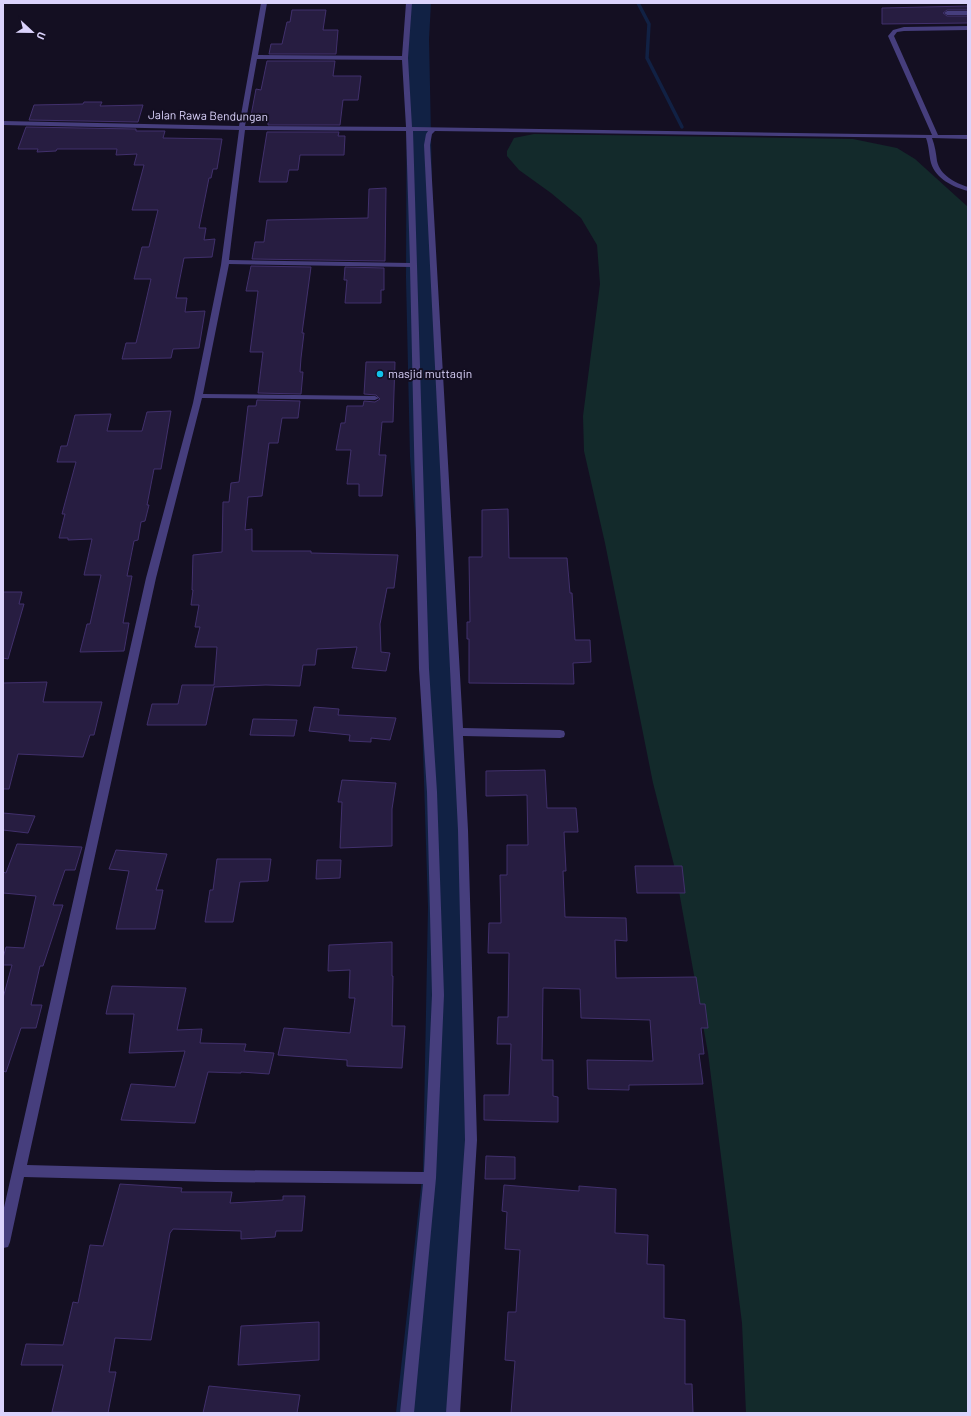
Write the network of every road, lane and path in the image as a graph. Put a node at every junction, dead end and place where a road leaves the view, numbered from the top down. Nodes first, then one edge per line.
1 (264, 3) edge
2 (408, 3) edge
3 (947, 13) dead end
4 (968, 13) edge
5 (968, 28) edge
6 (254, 57) junction
7 (405, 58) junction
8 (3, 123) edge
9 (242, 128) junction
10 (410, 129) junction
11 (430, 129) junction
12 (927, 136) junction
13 (936, 137) junction
14 (968, 137) edge
15 (968, 189) edge
16 (226, 262) junction
17 (413, 265) junction
18 (199, 396) junction
19 (375, 398) dead end
20 (458, 732) junction
21 (560, 734) dead end
22 (19, 1171) junction
23 (430, 1178) junction
24 (3, 1242) edge
25 (407, 1413) edge
26 (453, 1413) edge

1 - 6 street
2 - 7 street
3 - 4 street
5 - 13 street
6 - 7 street
6 - 9 street
7 - 10 street
8 - 9 street, Jalan Rawa Bendungan
9 - 10 street, Jalan Rawa Bendungan
9 - 16 street
10 - 11 street, Jalan Rawa Bendungan
10 - 17 street
11 - 12 street, Jalan Rawa Bendungan
11 - 20 street
12 - 13 street, Jalan Rawa Bendungan
12 - 15 street
13 - 14 street, Jalan Rawa Bendungan
16 - 17 street
16 - 18 street
17 - 23 street
18 - 19 street
18 - 22 street
20 - 21 street
20 - 26 street
22 - 23 street
22 - 24 street
23 - 25 street

